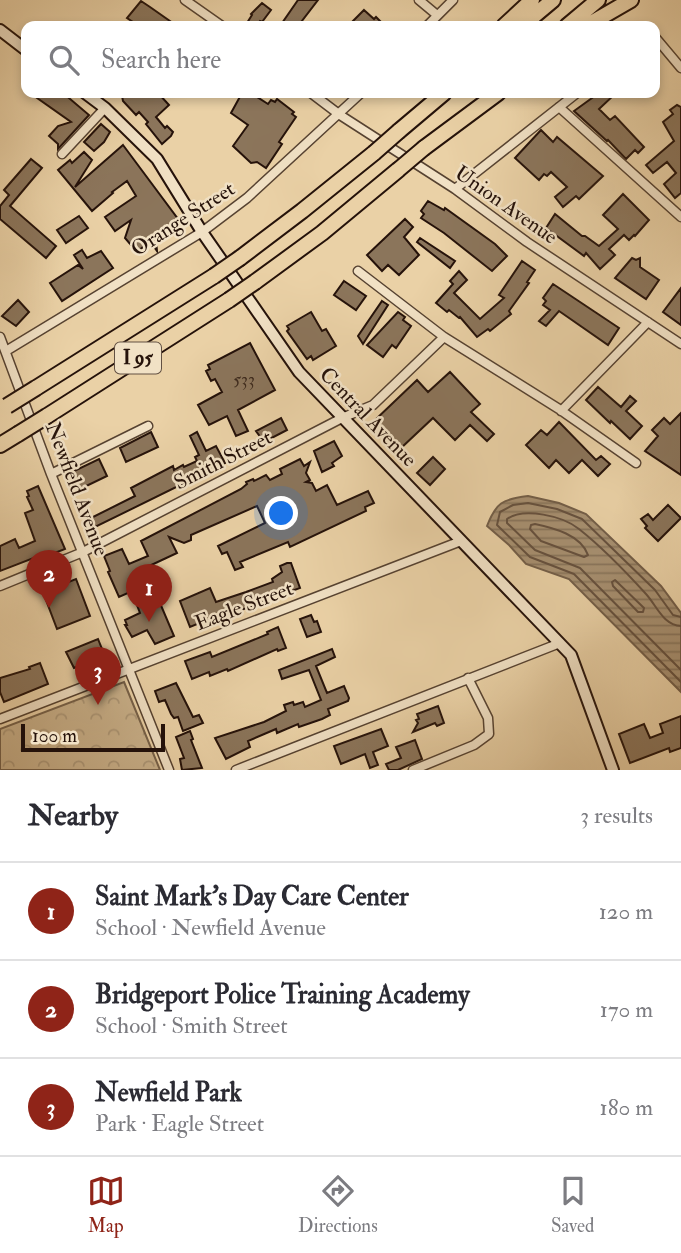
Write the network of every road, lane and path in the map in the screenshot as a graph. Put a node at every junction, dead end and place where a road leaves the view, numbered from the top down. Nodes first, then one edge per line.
1 (185, 0) edge
2 (419, 0) edge
3 (453, 0) edge
4 (532, 0) edge
5 (553, 0) edge
6 (598, 0) edge
7 (631, 0) edge
8 (437, 15) junction
9 (215, 21) edge
10 (431, 21) edge
11 (509, 21) edge
12 (528, 21) edge
13 (573, 21) edge
14 (595, 21) edge
15 (0, 30) edge
16 (660, 43) edge
17 (21, 46) edge
18 (681, 68) edge
19 (92, 98) edge
20 (318, 98) edge
21 (356, 98) edge
22 (430, 98) edge
23 (438, 98) edge
24 (483, 98) edge
25 (491, 98) edge
26 (571, 98) edge
27 (559, 107) junction
28 (105, 108) junction
29 (340, 115) junction
30 (400, 131) junction
31 (424, 148) junction
32 (62, 154) dead end
33 (455, 189) junction
34 (681, 217) edge
35 (202, 232) junction
36 (358, 271) dead end
37 (648, 322) junction
38 (0, 337) edge
39 (444, 337) junction
40 (681, 344) edge
41 (6, 351) junction
42 (4, 408) edge
43 (561, 411) junction
44 (342, 418) junction
45 (148, 426) dead end
46 (0, 445) edge
47 (636, 463) dead end
48 (51, 474) junction
49 (461, 541) junction
50 (83, 552) junction
51 (0, 586) edge
52 (560, 643) junction
53 (130, 669) junction
54 (468, 678) junction
55 (0, 719) edge
56 (169, 770) edge
57 (236, 770) edge
58 (413, 770) edge
59 (612, 770) edge

1 - 9 street
2 - 8 street
3 - 8 street
4 - 11 highway
5 - 12 highway
6 - 13 highway
7 - 14 highway
8 - 10 street
15 - 17 street
16 - 18 street
19 - 28 street, Central Avenue
20 - 29 street, Union Avenue
21 - 29 street, Orange Street
22 - 30 highway
23 - 30 highway, I 95
24 - 31 highway, I 95
25 - 31 highway
26 - 27 street
27 - 33 street
27 - 34 street
28 - 32 street
28 - 35 street, Central Avenue
29 - 33 street, Union Avenue
29 - 35 street, Orange Street
30 - 42 highway, I 95, bridge
31 - 46 highway, I 95, bridge
33 - 37 street, Union Avenue
35 - 41 street, Orange Street
35 - 44 street, Central Avenue
36 - 39 street
37 - 40 street, Union Avenue
37 - 43 street
38 - 41 street, Newfield Avenue
39 - 43 street
39 - 44 street, Smith Street
41 - 48 street, Newfield Avenue
43 - 47 street
44 - 49 street, Central Avenue
44 - 50 street, Smith Street
45 - 48 street
48 - 50 street, Newfield Avenue
49 - 52 street, Central Avenue
49 - 53 street, Eagle Street
50 - 51 street, Smith Street
50 - 53 street, Newfield Avenue
52 - 54 street
52 - 59 street, Central Avenue
53 - 55 street, Eagle Street
53 - 56 street, Newfield Avenue
54 - 57 street
54 - 58 street

